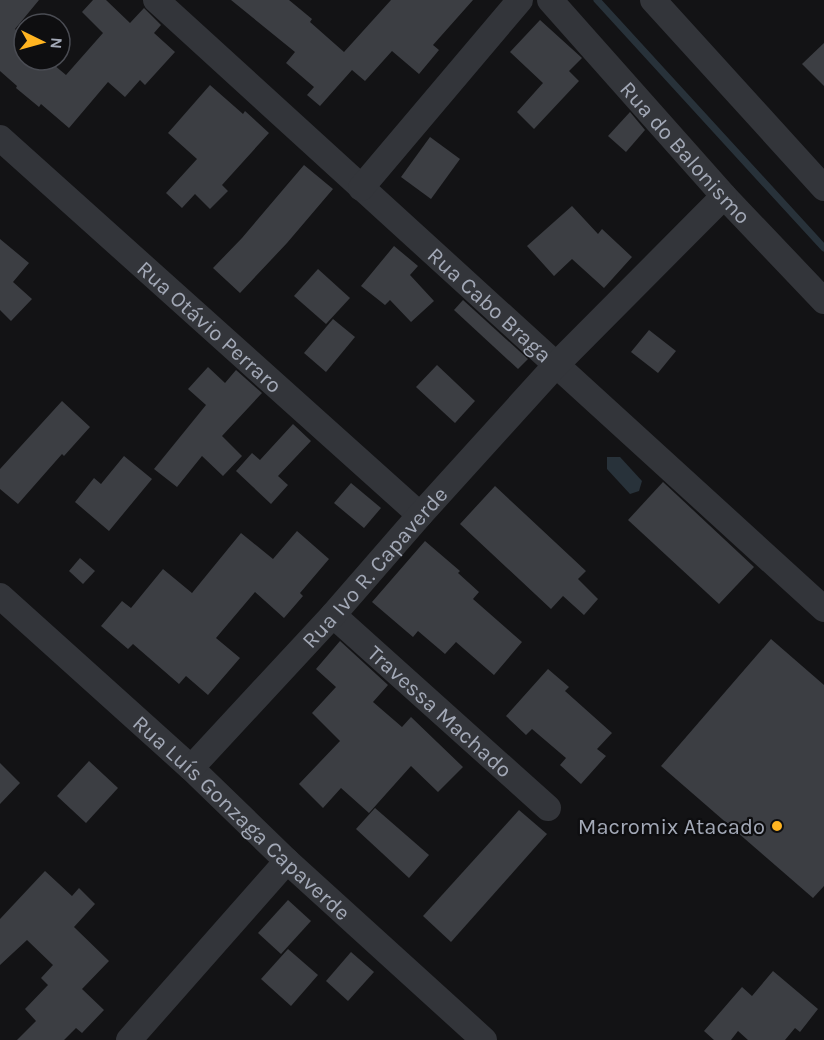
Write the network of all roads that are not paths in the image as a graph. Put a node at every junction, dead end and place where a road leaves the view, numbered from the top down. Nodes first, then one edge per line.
1 (156, 0) edge
2 (520, 0) edge
3 (550, 0) edge
4 (653, 0) edge
5 (0, 138) edge
6 (361, 188) junction
7 (824, 188) edge
8 (724, 196) junction
9 (824, 301) edge
10 (556, 365) junction
11 (420, 515) junction
12 (0, 597) edge
13 (824, 609) edge
14 (333, 615) junction
15 (191, 768) junction
16 (548, 808) dead end
17 (287, 861) junction
18 (471, 1036) edge
19 (129, 1040) edge

1 - 6 street, Rua Cabo Braga
2 - 6 street
3 - 8 street, Rua do Balonismo
4 - 7 street
5 - 11 street, Rua Otávio Perraro
6 - 10 street, Rua Cabo Braga
8 - 9 street, Rua do Balonismo
8 - 10 street, Rua Ivo R. Capaverde
10 - 11 street, Rua Ivo R. Capaverde
10 - 13 street, Rua Cabo Braga
11 - 14 street, Rua Ivo R. Capaverde
12 - 15 street, Rua Luís Gonzaga Capaverde
14 - 15 street, Rua Ivo R. Capaverde
14 - 16 street, Travessa Machado
15 - 17 street, Rua Luís Gonzaga Capaverde
17 - 18 street, Rua Luís Gonzaga Capaverde
17 - 19 street

